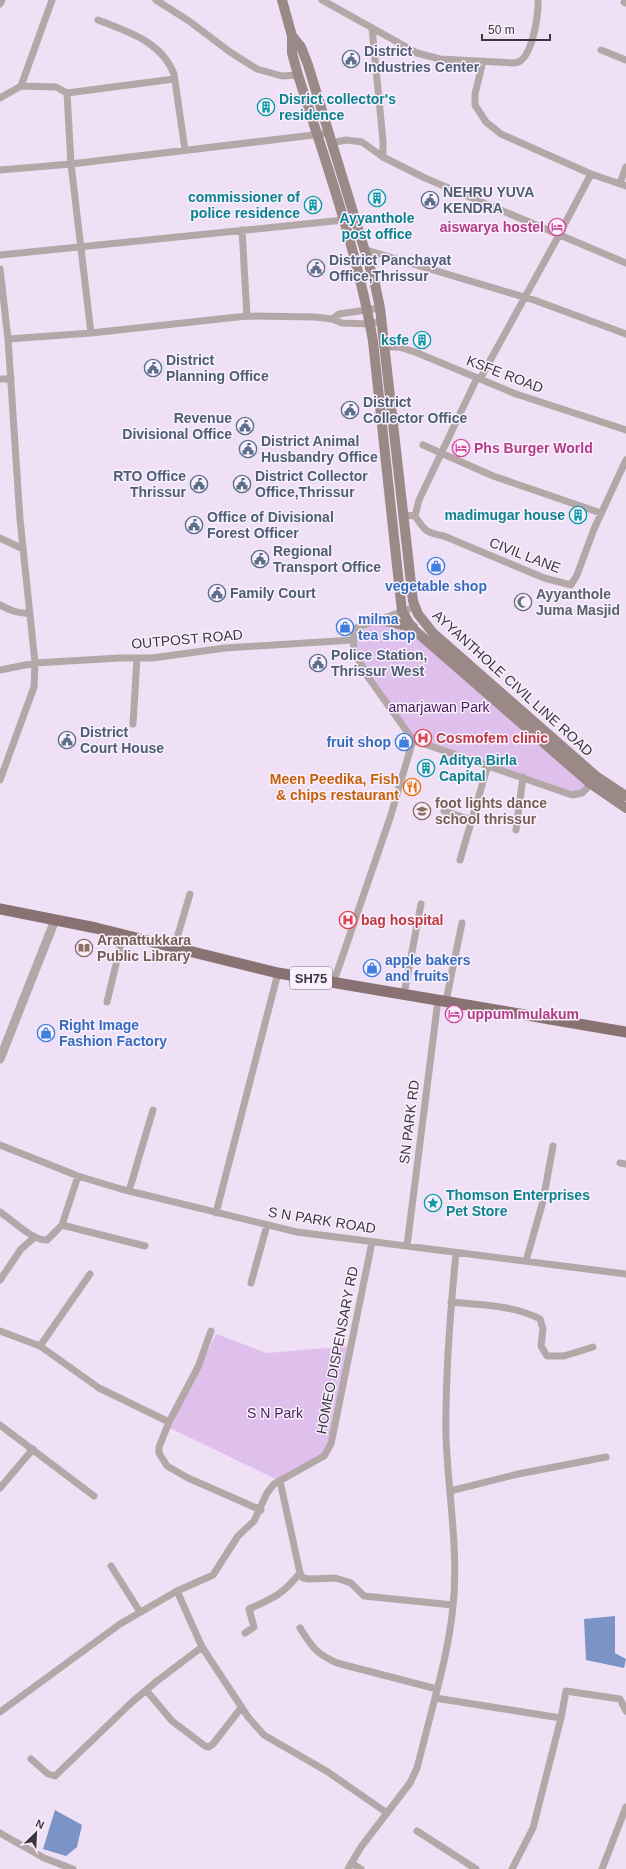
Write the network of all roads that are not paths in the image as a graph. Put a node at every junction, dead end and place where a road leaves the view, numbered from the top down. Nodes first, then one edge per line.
1 (2, 0) edge
2 (52, 0) edge
3 (156, 0) edge
4 (282, 0) edge
5 (322, 0) edge
6 (538, 0) edge
7 (0, 4) edge
8 (98, 20) dead end
9 (372, 28) junction
10 (292, 36) junction
11 (601, 50) dead end
12 (626, 60) edge
13 (483, 61) junction
14 (298, 75) junction
15 (174, 79) junction
16 (21, 86) junction
17 (67, 93) junction
18 (0, 98) edge
19 (328, 132) junction
20 (317, 136) junction
21 (331, 143) junction
22 (185, 150) junction
23 (383, 157) junction
24 (71, 164) junction
25 (626, 168) edge
26 (0, 170) edge
27 (590, 174) junction
28 (623, 184) edge
29 (344, 220) junction
30 (242, 230) junction
31 (559, 235) junction
32 (81, 246) junction
33 (363, 249) junction
34 (0, 255) edge
35 (626, 263) edge
36 (0, 269) edge
37 (524, 298) junction
38 (380, 308) junction
39 (367, 310) junction
40 (247, 316) junction
41 (332, 319) junction
42 (382, 321) junction
43 (370, 324) junction
44 (91, 333) junction
45 (626, 334) edge
46 (8, 339) junction
47 (385, 347) junction
48 (479, 378) junction
49 (0, 379) edge
50 (11, 379) junction
51 (626, 430) edge
52 (423, 445) dead end
53 (442, 453) junction
54 (626, 460) edge
55 (601, 513) junction
56 (415, 516) junction
57 (403, 518) junction
58 (391, 523) junction
59 (0, 538) edge
60 (23, 549) junction
61 (0, 605) edge
62 (415, 607) junction
63 (402, 611) junction
64 (30, 613) junction
65 (376, 619) junction
66 (423, 621) junction
67 (412, 628) junction
68 (353, 640) junction
69 (137, 658) junction
70 (35, 663) junction
71 (0, 670) edge
72 (133, 724) dead end
73 (413, 740) junction
74 (488, 765) junction
75 (523, 777) junction
76 (0, 780) edge
77 (591, 784) junction
78 (614, 795) junction
79 (626, 796) edge
80 (626, 808) edge
81 (444, 811) dead end
82 (472, 820) junction
83 (516, 830) dead end
84 (460, 860) dead end
85 (190, 894) dead end
86 (421, 904) dead end
87 (0, 910) edge
88 (55, 920) junction
89 (462, 923) dead end
90 (124, 935) junction
91 (174, 948) junction
92 (278, 973) junction
93 (334, 982) junction
94 (404, 994) junction
95 (442, 1001) junction
96 (107, 1002) dead end
97 (626, 1032) edge
98 (0, 1059) edge
99 (153, 1110) dead end
100 (0, 1145) edge
101 (553, 1146) dead end
102 (78, 1176) junction
103 (129, 1191) junction
104 (0, 1212) edge
105 (216, 1213) junction
106 (62, 1225) junction
107 (267, 1225) junction
108 (35, 1237) junction
109 (372, 1242) junction
110 (145, 1246) dead end
111 (407, 1246) junction
112 (456, 1253) junction
113 (526, 1261) junction
114 (90, 1274) dead end
115 (626, 1274) edge
116 (0, 1280) edge
117 (251, 1283) dead end
118 (451, 1302) junction
119 (0, 1331) edge
120 (211, 1331) dead end
121 (40, 1346) junction
122 (593, 1347) dead end
123 (169, 1422) junction
124 (0, 1425) edge
125 (33, 1449) junction
126 (606, 1457) dead end
127 (280, 1481) junction
128 (0, 1488) edge
129 (450, 1491) junction
130 (94, 1496) dead end
131 (261, 1510) junction
132 (111, 1566) dead end
133 (300, 1573) junction
134 (177, 1591) junction
135 (453, 1605) junction
136 (140, 1612) junction
137 (300, 1628) dead end
138 (246, 1633) dead end
139 (202, 1647) junction
140 (437, 1688) junction
141 (146, 1690) junction
142 (435, 1698) junction
143 (241, 1708) junction
144 (626, 1711) edge
145 (0, 1712) edge
146 (561, 1718) junction
147 (31, 1759) dead end
148 (626, 1807) edge
149 (387, 1813) junction
150 (417, 1831) dead end
151 (0, 1832) edge
152 (350, 1866) edge
153 (73, 1869) edge
154 (361, 1869) edge
155 (476, 1869) edge
156 (512, 1869) edge
157 (602, 1869) edge

1 - 7 street
2 - 16 street
3 - 14 street
4 - 10 main road, AYYANTHOLE CIVIL LINE ROAD
5 - 9 street
6 - 13 street
8 - 15 street
9 - 13 street
9 - 23 street
10 - 14 main road, AYYANTHOLE CIVIL LINE ROAD
10 - 19 main road, AYYANTHOLE CIVIL LINE ROAD
11 - 12 street
13 - 27 street
14 - 20 main road, AYYANTHOLE CIVIL LINE ROAD
15 - 17 street
15 - 22 street
16 - 17 street
16 - 18 street
17 - 24 street
19 - 20 street
19 - 21 main road, AYYANTHOLE CIVIL LINE ROAD
20 - 22 street
20 - 29 main road, AYYANTHOLE CIVIL LINE ROAD
21 - 23 street
21 - 33 main road, AYYANTHOLE CIVIL LINE ROAD
22 - 24 street
23 - 31 street
24 - 26 street
24 - 32 street
25 - 28 street
27 - 28 street
27 - 31 street
29 - 30 street
29 - 39 main road, AYYANTHOLE CIVIL LINE ROAD
30 - 32 street
30 - 40 street
31 - 35 street
31 - 37 street
32 - 34 street
32 - 44 street
33 - 37 street
33 - 38 main road, AYYANTHOLE CIVIL LINE ROAD
36 - 46 street
37 - 45 street
37 - 48 street
38 - 39 street
38 - 42 main road, AYYANTHOLE CIVIL LINE ROAD
39 - 41 street
39 - 43 main road, AYYANTHOLE CIVIL LINE ROAD
40 - 41 street
40 - 44 street
41 - 43 street
42 - 43 street
42 - 47 main road, AYYANTHOLE CIVIL LINE ROAD
43 - 58 main road, AYYANTHOLE CIVIL LINE ROAD
44 - 46 street
46 - 50 street
47 - 48 street, KSFE ROAD
47 - 57 main road, AYYANTHOLE CIVIL LINE ROAD
48 - 51 street, KSFE ROAD
48 - 53 street
49 - 50 street
50 - 60 street
52 - 53 street
53 - 55 street
53 - 56 street
54 - 55 street, CIVIL LANE
55 - 56 street, CIVIL LANE
56 - 57 street
57 - 58 main road
57 - 62 main road, AYYANTHOLE CIVIL LINE ROAD
58 - 63 main road, AYYANTHOLE CIVIL LINE ROAD
59 - 60 street
60 - 64 street
61 - 64 street
62 - 63 street
62 - 66 main road, AYYANTHOLE CIVIL LINE ROAD
63 - 65 street
63 - 67 main road, AYYANTHOLE CIVIL LINE ROAD
64 - 70 street
65 - 67 main road
65 - 68 street
66 - 67 main road
66 - 78 main road, AYYANTHOLE CIVIL LINE ROAD
67 - 77 main road, AYYANTHOLE CIVIL LINE ROAD
68 - 69 street, OUTPOST ROAD
68 - 73 street
69 - 70 street, OUTPOST ROAD
69 - 72 street
70 - 71 street, OUTPOST ROAD
70 - 76 street
73 - 74 street
73 - 93 street
74 - 75 street
74 - 82 street
75 - 77 street
75 - 83 street
77 - 78 main road, AYYANTHOLE CIVIL LINE ROAD
78 - 79 main road, AYYANTHOLE CIVIL LINE ROAD
78 - 80 main road, AYYANTHOLE CIVIL LINE ROAD
81 - 82 street
82 - 84 street
85 - 91 street
86 - 94 street
87 - 88 main road, SH75
88 - 90 main road, SH75
88 - 98 street
89 - 95 street, SN PARK RD
90 - 91 main road, SH75
90 - 96 street
91 - 92 main road, SH75
92 - 93 main road, SH75
92 - 105 street
93 - 94 main road, SH75
94 - 95 main road, SH75
95 - 97 main road, SH75
95 - 111 street, SN PARK RD
99 - 103 street
100 - 102 street, S N PARK ROAD
101 - 113 street
102 - 103 street, S N PARK ROAD
102 - 106 street
103 - 105 street, S N PARK ROAD
104 - 108 street
105 - 107 street, S N PARK ROAD
106 - 108 street
106 - 110 street
107 - 109 street, S N PARK ROAD
107 - 117 street
108 - 116 street
109 - 111 street, S N PARK ROAD
109 - 127 street, HOMEO DISPENSARY RD
111 - 112 street, S N PARK ROAD
112 - 113 street, S N PARK ROAD
112 - 118 street
113 - 115 street, S N PARK ROAD
114 - 121 street
118 - 122 street
118 - 129 street
119 - 121 street
120 - 123 street
121 - 123 street
123 - 131 street
124 - 125 street
125 - 128 street
125 - 130 street
126 - 129 street
127 - 131 street, HOMEO DISPENSARY RD
127 - 133 street
129 - 135 street
131 - 134 street, HOMEO DISPENSARY RD
132 - 136 street
133 - 135 street
133 - 138 street
134 - 136 street, HOMEO DISPENSARY RD
134 - 139 street
135 - 140 street
136 - 145 street, HOMEO DISPENSARY RD
137 - 140 street
139 - 141 street
139 - 143 street
140 - 142 street
141 - 143 street
141 - 147 street
142 - 146 street
142 - 149 street
143 - 149 street
144 - 146 street
146 - 156 street
148 - 157 street
149 - 152 street
150 - 155 street
151 - 153 street
152 - 154 street

